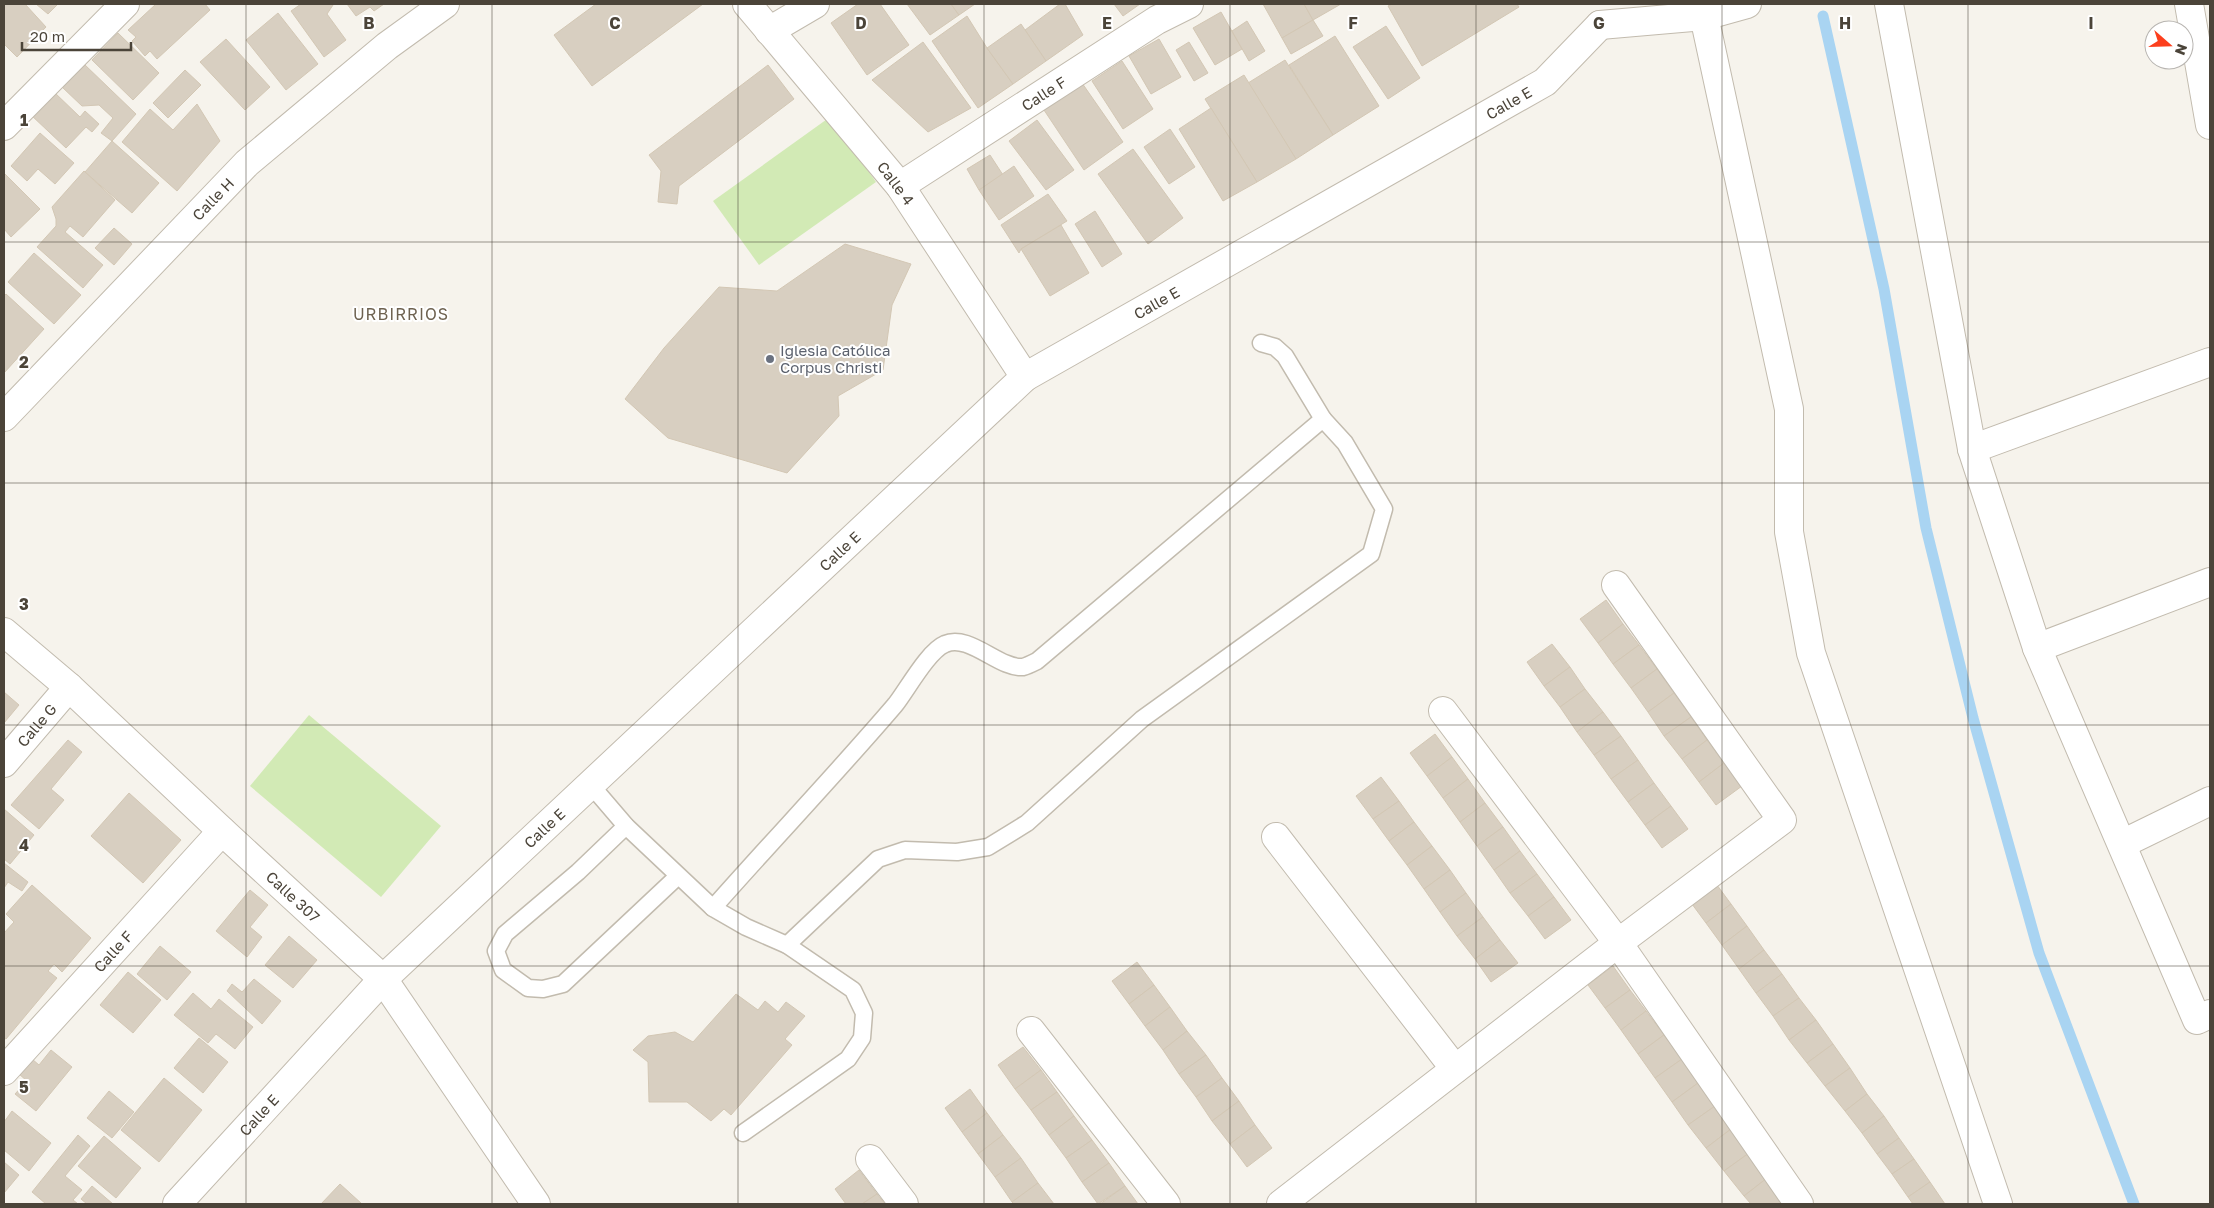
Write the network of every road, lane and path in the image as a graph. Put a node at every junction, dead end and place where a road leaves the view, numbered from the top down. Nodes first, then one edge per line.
1 (125, 4) edge
2 (445, 4) edge
3 (747, 4) edge
4 (815, 4) edge
5 (1189, 4) edge
6 (1747, 4) edge
7 (1889, 4) edge
8 (2189, 4) edge
9 (1598, 14) edge
10 (1704, 16) junction
11 (769, 31) junction
12 (2210, 125) edge
13 (4, 126) edge
14 (900, 186) junction
15 (1260, 343) dead end
16 (2210, 362) edge
17 (1025, 377) junction
18 (4, 417) edge
19 (1323, 418) junction
20 (1972, 449) junction
21 (2210, 582) edge
22 (1616, 585) dead end
23 (4, 632) edge
24 (2036, 648) junction
25 (69, 687) junction
26 (1443, 711) dead end
27 (4, 762) edge
28 (590, 784) junction
29 (2210, 800) edge
30 (626, 826) junction
31 (222, 830) junction
32 (1276, 837) dead end
33 (2122, 844) junction
34 (678, 876) junction
35 (713, 908) junction
36 (1618, 944) junction
37 (787, 945) junction
38 (384, 979) junction
39 (2210, 1014) edge
40 (1030, 1031) dead end
41 (1455, 1069) junction
42 (4, 1071) edge
43 (743, 1133) dead end
44 (870, 1159) dead end
45 (177, 1204) edge
46 (536, 1204) edge
47 (904, 1204) edge
48 (1166, 1204) edge
49 (1281, 1204) edge
50 (1799, 1204) edge
51 (1998, 1204) edge

1 - 13 street
2 - 18 street, Calle H
3 - 11 street, Calle 4
4 - 11 street
5 - 14 street, Calle F
6 - 10 street
7 - 20 street
8 - 12 street
9 - 10 street
9 - 17 street, Calle E
10 - 51 street
11 - 14 street, Calle 4
14 - 17 street, Calle 4
15 - 19 lane
16 - 20 street
17 - 28 street, Calle E
19 - 35 lane
19 - 37 lane
20 - 24 street
21 - 24 street
22 - 36 street
23 - 25 street, Calle 307
24 - 33 street
25 - 27 street, Calle G
25 - 31 street, Calle 307
26 - 36 street
28 - 30 lane
28 - 38 street, Calle E
29 - 33 street
30 - 34 lane
30 - 34 lane
31 - 38 street, Calle 307
31 - 42 street, Calle F
32 - 41 street
33 - 39 street
34 - 35 lane
35 - 37 lane
36 - 41 street
36 - 50 street
37 - 43 lane
38 - 45 street, Calle E
38 - 46 street, Calle 307
40 - 48 street
41 - 49 street
44 - 47 street

